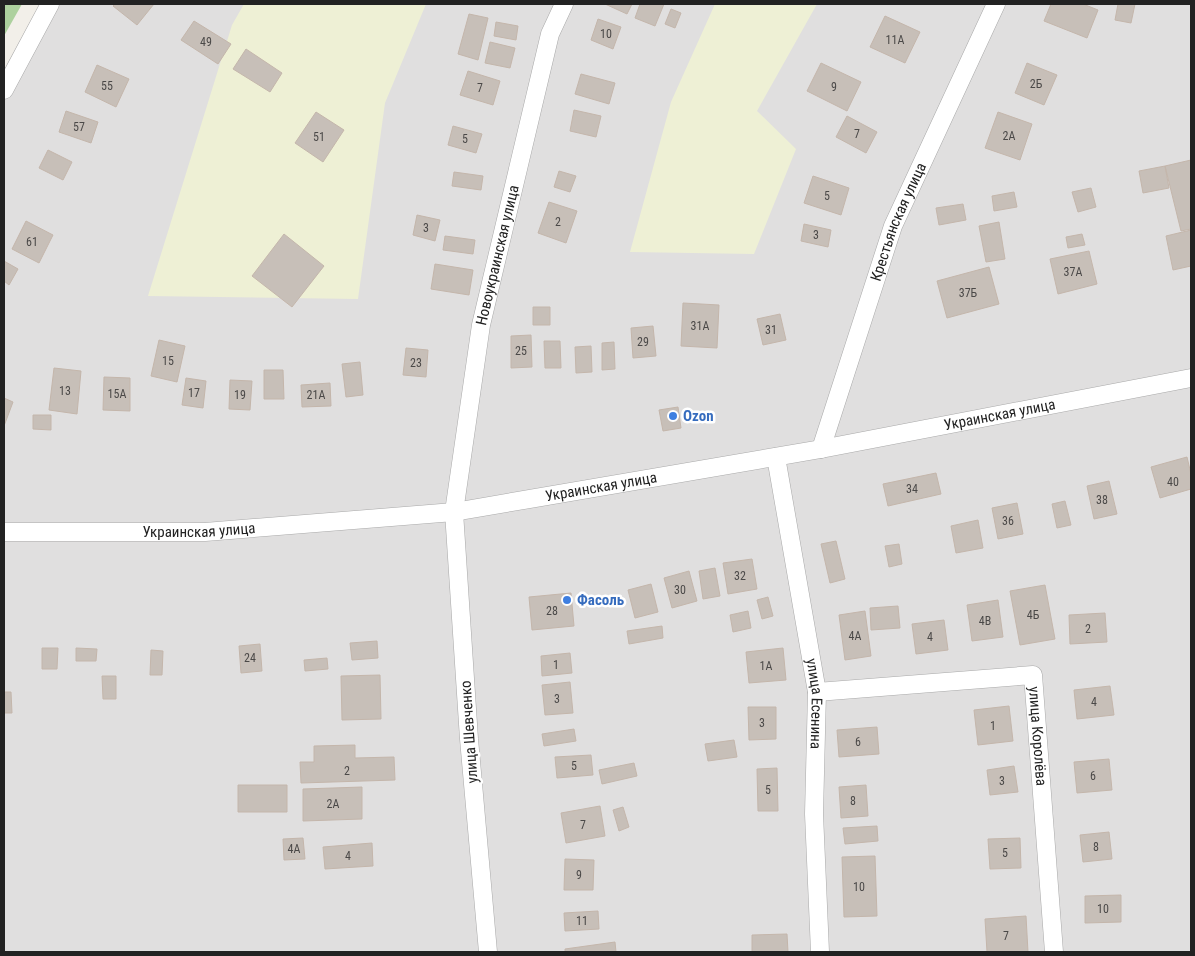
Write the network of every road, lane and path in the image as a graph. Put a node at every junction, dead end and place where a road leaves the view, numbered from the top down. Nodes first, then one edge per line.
1 (50, 4) edge
2 (564, 4) edge
3 (996, 4) edge
4 (4, 90) edge
5 (1191, 378) edge
6 (821, 449) junction
7 (776, 457) junction
8 (454, 512) junction
9 (4, 532) edge
10 (817, 692) junction
11 (488, 952) edge
12 (820, 952) edge
13 (1054, 952) edge

1 - 4 street
2 - 8 street, Новоукраинская улица
3 - 6 street, Крестьянская улица
5 - 6 street, Украинская улица
6 - 7 street, Украинская улица
7 - 8 street, Украинская улица
7 - 10 street, улица Есенина
8 - 9 street, Украинская улица
8 - 11 street, улица Шевченко
10 - 12 street, улица Есенина
10 - 13 street, улица Королёва

